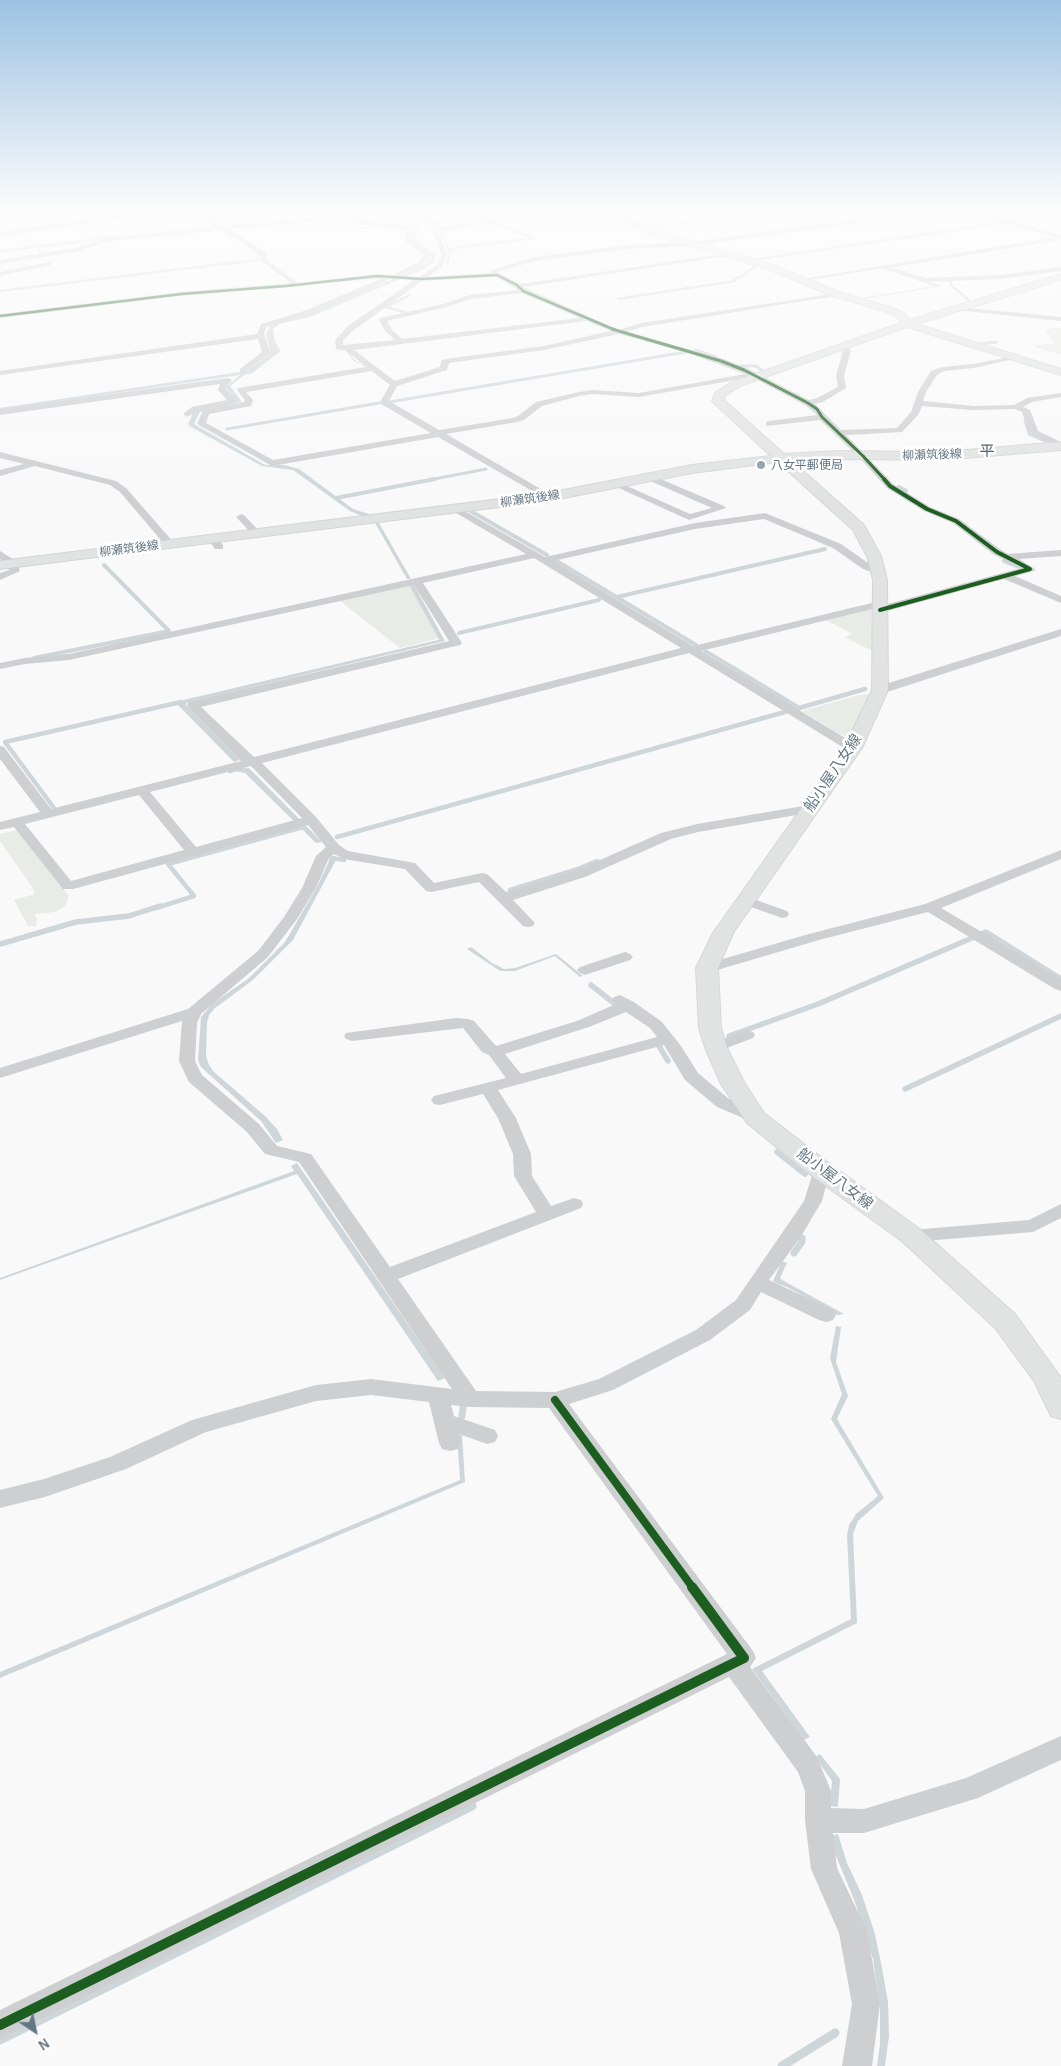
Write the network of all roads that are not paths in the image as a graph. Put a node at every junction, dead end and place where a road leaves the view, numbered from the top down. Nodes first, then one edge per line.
1 (71, 307) edge
2 (321, 307) edge
3 (379, 307) edge
4 (439, 307) edge
5 (562, 307) edge
6 (752, 307) edge
7 (881, 307) edge
8 (962, 307) edge
9 (957, 309) junction
10 (367, 315) junction
11 (0, 316) edge
12 (588, 319) junction
13 (1061, 319) edge
14 (383, 320) junction
15 (907, 324) junction
16 (620, 332) junction
17 (260, 336) junction
18 (400, 341) junction
19 (842, 347) junction
20 (348, 348) junction
21 (1014, 358) junction
22 (374, 368) junction
23 (242, 371) dead end
24 (0, 372) edge
25 (1061, 372) edge
26 (754, 376) junction
27 (394, 384) junction
28 (1061, 395) edge
29 (919, 402) junction
30 (808, 403) junction
31 (1015, 406) junction
32 (0, 412) edge
33 (187, 414) dead end
34 (822, 417) junction
35 (768, 424) dead end
36 (439, 433) junction
37 (839, 433) junction
38 (1061, 446) edge
39 (0, 455) edge
40 (862, 456) junction
41 (782, 458) junction
42 (34, 464) junction
43 (0, 473) edge
44 (651, 478) junction
45 (615, 484) junction
46 (548, 497) junction
47 (454, 508) junction
48 (241, 517) dead end
49 (256, 533) junction
50 (170, 544) junction
51 (1061, 553) edge
52 (0, 554) edge
53 (540, 557) junction
54 (1007, 557) junction
55 (6, 564) edge
56 (878, 571) junction
57 (0, 576) edge
58 (1005, 576) junction
59 (417, 580) junction
60 (1061, 600) edge
61 (880, 607) junction
62 (1061, 632) edge
63 (692, 649) junction
64 (0, 666) edge
65 (880, 690) junction
66 (853, 748) junction
67 (0, 750) edge
68 (251, 762) junction
69 (142, 790) junction
70 (809, 809) junction
71 (48, 814) junction
72 (311, 820) junction
73 (17, 822) junction
74 (0, 826) edge
75 (334, 848) junction
76 (193, 852) junction
77 (1061, 854) edge
78 (503, 898) junction
79 (745, 900) junction
80 (930, 907) junction
81 (782, 914) dead end
82 (528, 922) dead end
83 (625, 957) dead end
84 (707, 968) junction
85 (585, 970) dead end
86 (1061, 986) edge
87 (194, 1012) junction
88 (747, 1035) dead end
89 (352, 1036) dead end
90 (668, 1039) junction
91 (716, 1047) junction
92 (496, 1052) junction
93 (0, 1073) edge
94 (517, 1080) junction
95 (488, 1088) junction
96 (440, 1100) dead end
97 (755, 1118) junction
98 (821, 1170) junction
99 (574, 1204) dead end
100 (1061, 1210) edge
101 (547, 1214) junction
102 (912, 1236) junction
103 (385, 1276) junction
104 (757, 1283) junction
105 (826, 1315) dead end
106 (438, 1395) junction
107 (470, 1399) junction
108 (554, 1400) junction
109 (1061, 1408) edge
110 (444, 1420) junction
111 (487, 1436) dead end
112 (450, 1443) dead end
113 (0, 1499) edge
114 (733, 1664) junction
115 (1061, 1748) edge
116 (818, 1820) junction
117 (0, 2024) edge
118 (857, 2066) edge

1 - 11 street
2 - 17 street
3 - 10 street
4 - 14 street
5 - 12 street
6 - 16 street
7 - 15 main road
8 - 9 main road, 船小屋八女線
9 - 13 street
9 - 15 main road, 船小屋八女線
10 - 14 street
10 - 20 street
12 - 16 street
12 - 18 street
14 - 18 street
15 - 19 main road, 船小屋八女線
15 - 21 main road
16 - 26 street
16 - 27 street
17 - 23 street
17 - 24 street
18 - 20 street
19 - 26 main road, 船小屋八女線
19 - 30 street
20 - 22 street
21 - 25 main road
21 - 29 street
22 - 27 street
22 - 36 street
26 - 30 street
26 - 36 street
26 - 41 main road, 船小屋八女線
27 - 36 street
28 - 31 street
29 - 31 street
29 - 37 street
30 - 34 street
31 - 38 street
32 - 33 street
34 - 35 street
34 - 37 street
36 - 46 street
37 - 40 street
38 - 40 main road, 柳瀬筑後線
39 - 42 street
40 - 41 main road, 柳瀬筑後線
40 - 54 street
41 - 44 main road, 柳瀬筑後線
41 - 56 main road, 船小屋八女線
42 - 43 street
42 - 50 street
44 - 45 main road, 柳瀬筑後線
44 - 45 street
45 - 46 main road, 柳瀬筑後線
46 - 47 main road, 柳瀬筑後線
47 - 49 main road, 柳瀬筑後線
47 - 53 street
48 - 49 street
49 - 50 main road, 柳瀬筑後線
50 - 55 main road, 柳瀬筑後線
51 - 54 street
52 - 55 street
53 - 56 street
53 - 59 street
53 - 63 street
54 - 58 street
55 - 57 street
56 - 61 main road, 船小屋八女線
58 - 60 street
58 - 61 street
59 - 64 street
59 - 68 street
61 - 63 street
61 - 65 main road, 船小屋八女線
62 - 65 street
63 - 66 street
63 - 68 street
65 - 66 main road, 船小屋八女線
66 - 70 main road, 船小屋八女線
67 - 71 street
68 - 69 street
68 - 72 street
69 - 71 street
69 - 76 street
70 - 78 street
70 - 79 main road, 船小屋八女線
71 - 73 street
72 - 75 street
72 - 76 street
73 - 74 street
73 - 76 street
75 - 78 street
75 - 87 street
77 - 80 street
78 - 82 street
79 - 81 street
79 - 84 main road, 船小屋八女線
80 - 84 street
80 - 86 street
83 - 85 street
84 - 91 main road, 船小屋八女線
87 - 93 street
87 - 103 street
88 - 91 street
89 - 92 street
90 - 92 street
90 - 94 street
90 - 97 street
91 - 97 main road, 船小屋八女線
92 - 94 street
94 - 95 street
95 - 96 street
95 - 101 street
97 - 98 main road, 船小屋八女線
98 - 102 main road, 船小屋八女線
98 - 104 street
99 - 101 street
100 - 102 street
101 - 103 street
102 - 109 main road, 船小屋八女線
103 - 107 street
104 - 105 street
104 - 108 street
106 - 107 street
106 - 110 street
106 - 113 street
107 - 108 street
108 - 114 street
110 - 111 street
110 - 112 street
114 - 116 street
114 - 117 street
115 - 116 street
116 - 118 street

